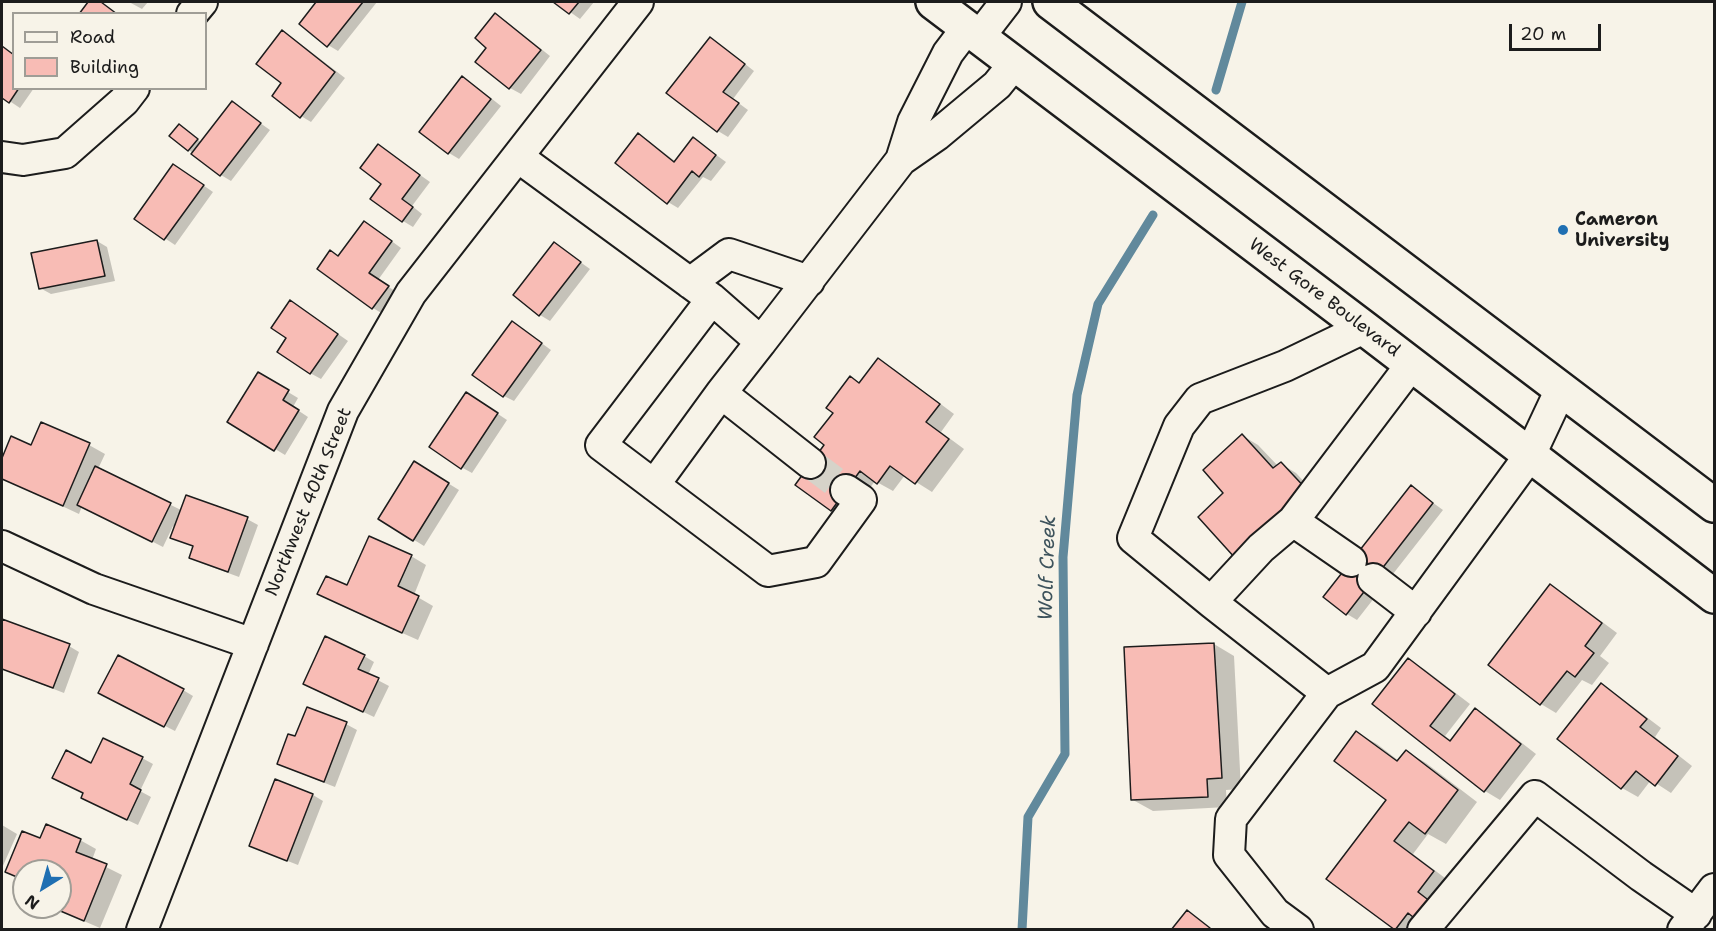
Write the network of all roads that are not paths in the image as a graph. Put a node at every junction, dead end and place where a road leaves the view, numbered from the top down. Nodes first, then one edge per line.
1 (638, 2) edge
2 (933, 2) edge
3 (1006, 2) edge
4 (1050, 2) edge
5 (973, 32) junction
6 (1014, 64) junction
7 (132, 90) edge
8 (2, 157) edge
9 (518, 157) junction
10 (901, 160) junction
11 (809, 280) junction
12 (701, 291) junction
13 (1364, 328) junction
14 (761, 342) junction
15 (1412, 365) junction
16 (1561, 389) junction
17 (721, 393) junction
18 (1530, 455) junction
19 (810, 463) tunnel mouth
20 (654, 485) junction
21 (846, 490) tunnel mouth
22 (1714, 505) edge
23 (1293, 520) junction
24 (2, 546) edge
25 (1714, 596) edge
26 (1211, 602) junction
27 (1416, 612) junction
28 (253, 644) junction
29 (1328, 693) junction
30 (1714, 889) edge
31 (1689, 922) edge
32 (142, 930) edge
33 (1298, 930) edge
34 (1423, 930) edge

1 - 9 street, Northwest 40th Street
2 - 5 main road, West Gore Boulevard
3 - 5 street
4 - 16 main road
5 - 6 main road, West Gore Boulevard
5 - 10 street
6 - 10 street
6 - 13 main road, West Gore Boulevard
7 - 8 street
9 - 12 street
9 - 28 street, Northwest 40th Street
10 - 11 street
11 - 12 street
11 - 14 street
12 - 14 street
12 - 20 street
13 - 15 main road, West Gore Boulevard
13 - 26 street
14 - 17 street
15 - 18 main road, West Gore Boulevard
15 - 23 street
16 - 18 street
16 - 22 main road
17 - 19 street
17 - 20 street
18 - 25 main road, West Gore Boulevard
18 - 27 street
20 - 21 street
23 - 26 street
23 - 27 street
24 - 28 street
26 - 29 street
27 - 29 street
28 - 32 street, Northwest 40th Street
29 - 33 street
30 - 31 street
31 - 34 street

